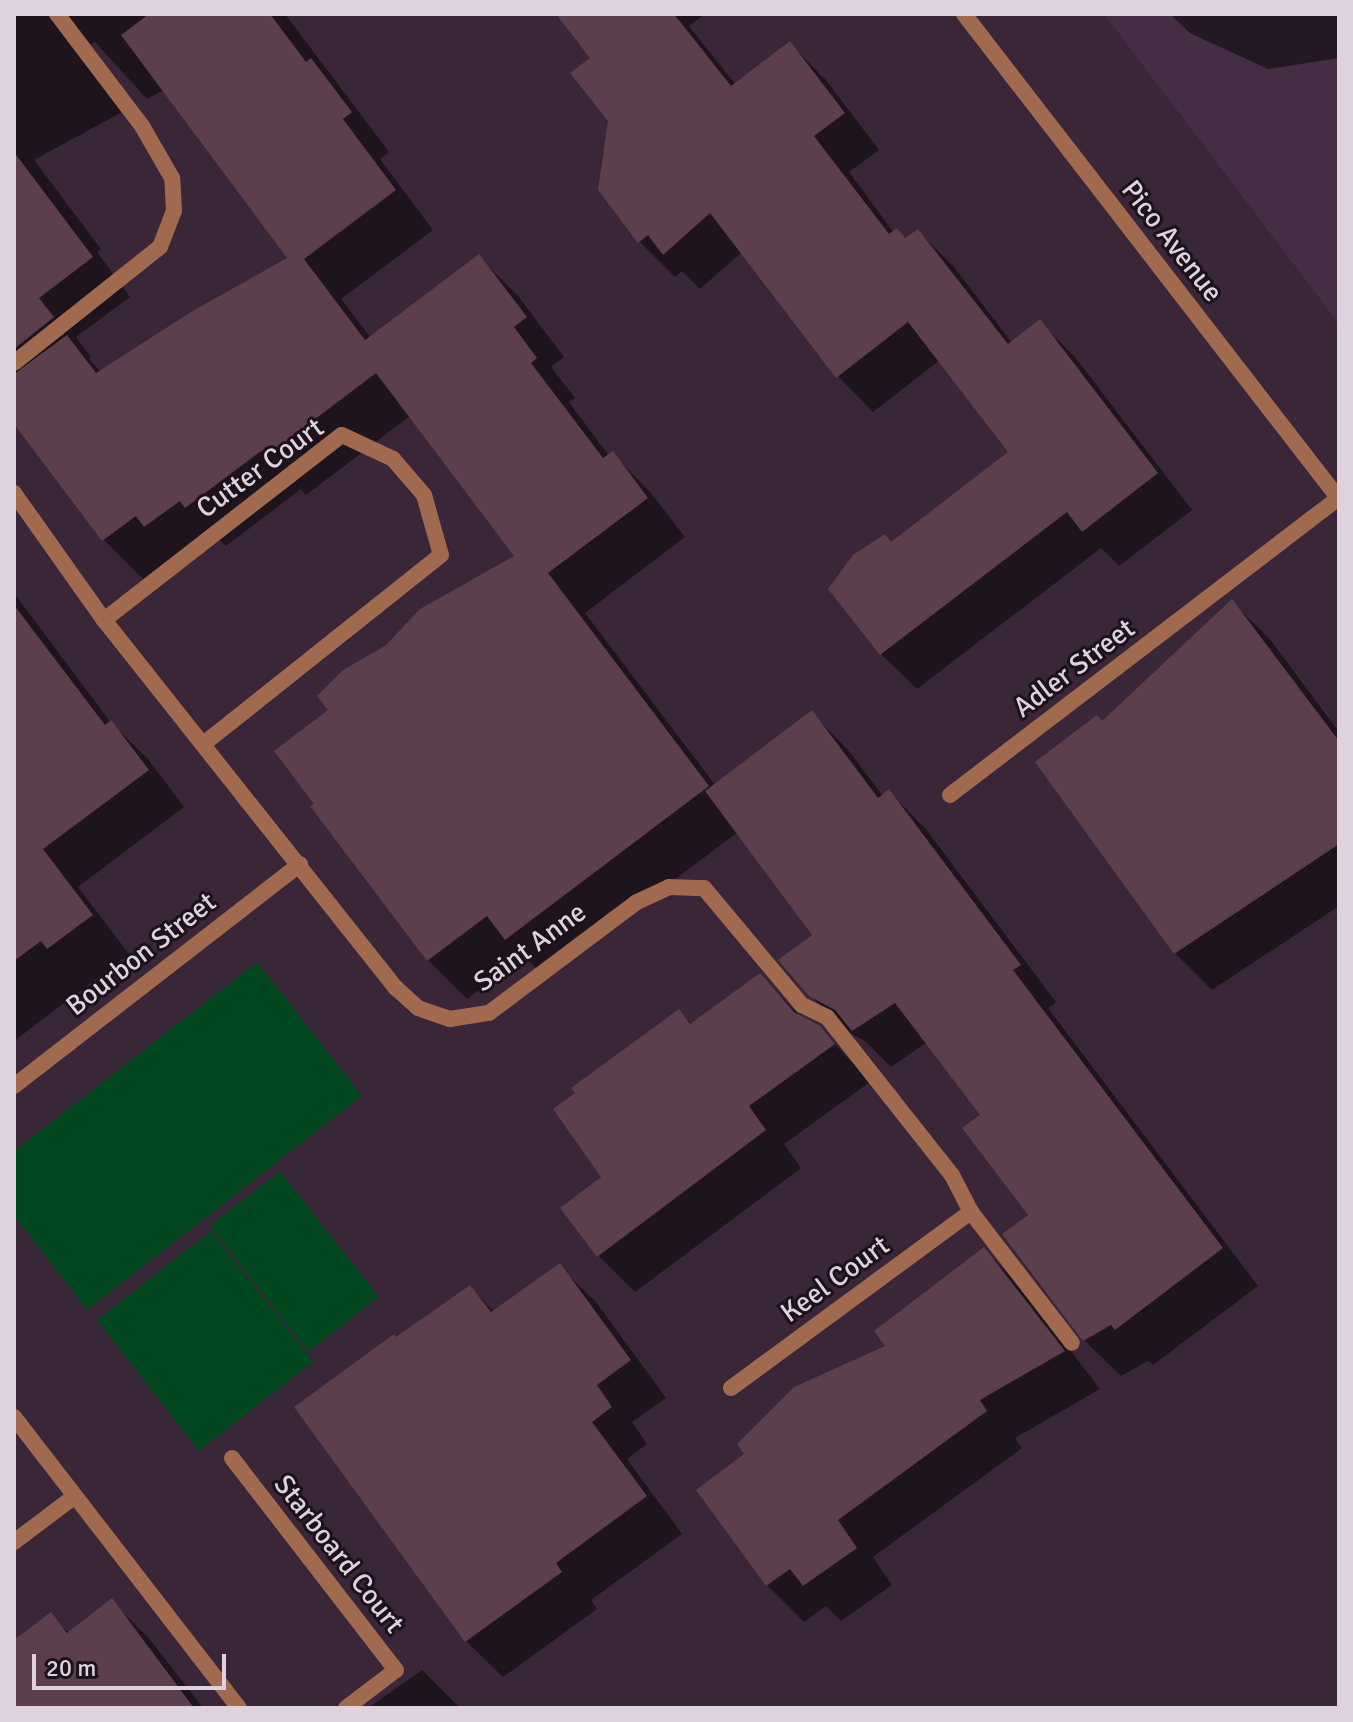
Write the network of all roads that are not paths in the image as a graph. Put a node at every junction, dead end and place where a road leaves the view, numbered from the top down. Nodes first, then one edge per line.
1 (57, 14) edge
2 (964, 14) edge
3 (14, 363) edge
4 (14, 493) edge
5 (1339, 499) edge
6 (104, 620) junction
7 (205, 743) junction
8 (950, 795) dead end
9 (300, 864) junction
10 (14, 1086) edge
11 (971, 1212) junction
12 (1072, 1343) dead end
13 (731, 1388) dead end
14 (14, 1417) edge
15 (232, 1458) dead end
16 (75, 1496) junction
17 (14, 1542) edge
18 (239, 1708) edge
19 (346, 1708) edge

1 - 3 street
2 - 5 street, Pico Avenue
4 - 6 street, Saint Anne
5 - 8 street, Adler Street
6 - 7 street, Saint Anne
6 - 7 street, Cutter Court
7 - 9 street, Saint Anne
9 - 10 street, Bourbon Street
9 - 11 street, Saint Anne
11 - 12 street, Saint Anne
11 - 13 street, Keel Court
14 - 16 street
15 - 19 street, Starboard Court
16 - 17 street
16 - 18 street

